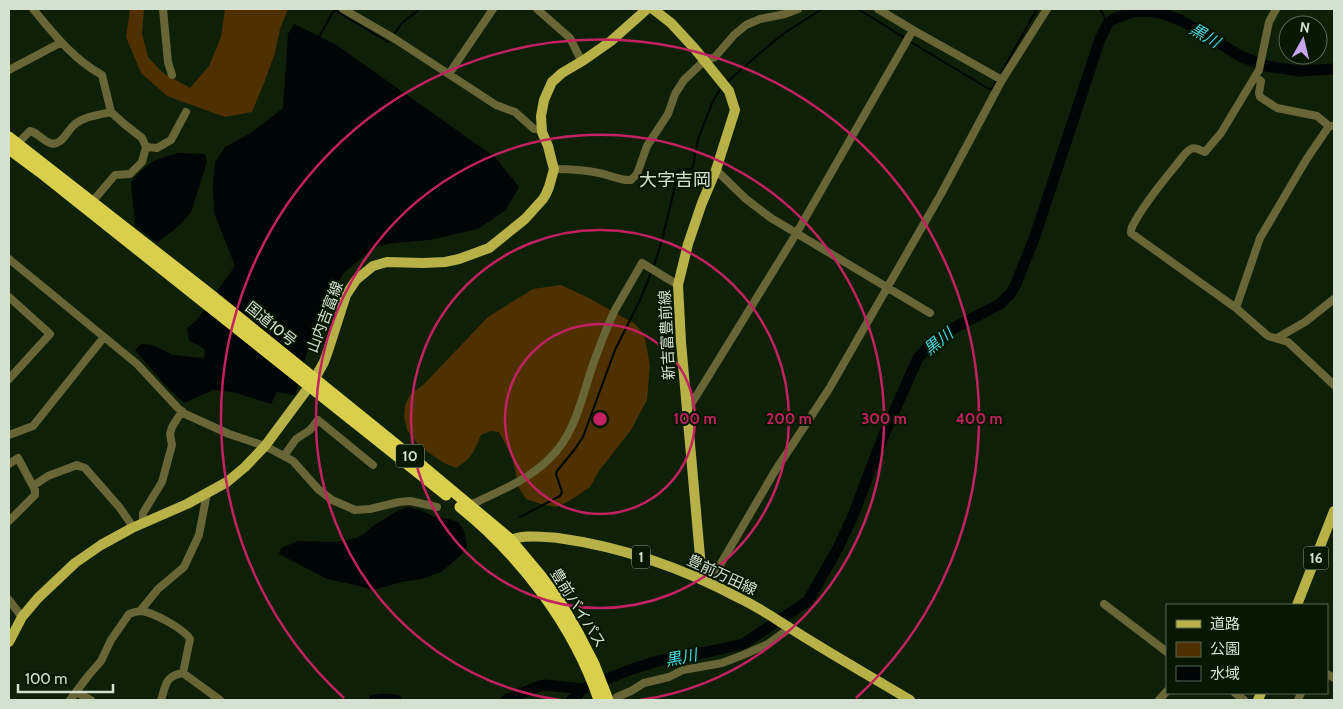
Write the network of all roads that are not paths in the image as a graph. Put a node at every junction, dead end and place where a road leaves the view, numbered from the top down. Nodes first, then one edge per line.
1 (34, 9) edge
2 (163, 9) edge
3 (343, 9) edge
4 (492, 9) edge
5 (537, 9) edge
6 (647, 9) edge
7 (653, 9) edge
8 (798, 9) edge
9 (878, 9) edge
10 (1047, 9) edge
11 (1276, 9) edge
12 (913, 30) junction
13 (60, 43) junction
14 (704, 61) junction
15 (582, 62) junction
16 (9, 70) edge
17 (449, 74) junction
18 (1257, 74) junction
19 (172, 75) dead end
20 (1002, 80) junction
21 (111, 112) junction
22 (186, 112) dead end
23 (1332, 126) edge
24 (542, 129) junction
25 (11, 147) edge
26 (146, 147) junction
27 (554, 169) junction
28 (716, 170) junction
29 (92, 202) junction
30 (796, 234) junction
31 (10, 263) edge
32 (678, 285) junction
33 (887, 288) junction
34 (9, 297) edge
35 (206, 298) junction
36 (1334, 299) edge
37 (1236, 308) junction
38 (930, 314) dead end
39 (104, 337) junction
40 (1277, 338) junction
41 (9, 379) edge
42 (309, 381) junction
43 (1334, 385) edge
44 (182, 411) junction
45 (687, 411) junction
46 (9, 435) edge
47 (264, 446) junction
48 (284, 456) junction
49 (9, 464) edge
50 (373, 465) dead end
51 (33, 486) junction
52 (207, 493) junction
53 (470, 505) junction
54 (437, 508) dead end
55 (1334, 511) edge
56 (9, 521) edge
57 (143, 523) junction
58 (133, 528) junction
59 (507, 543) junction
60 (716, 572) dead end
61 (702, 579) junction
62 (9, 600) edge
63 (1104, 604) dead end
64 (1297, 604) edge
65 (140, 611) junction
66 (22, 617) junction
67 (789, 627) junction
68 (9, 642) edge
69 (1166, 651) edge
70 (590, 666) junction
71 (183, 674) junction
72 (76, 692) junction
73 (70, 700) edge
74 (91, 700) edge
75 (160, 700) edge
76 (220, 700) edge
77 (599, 700) edge
78 (608, 700) edge
79 (618, 700) edge
80 (910, 700) edge

1 - 13 street
2 - 19 street
3 - 17 street
4 - 17 street
5 - 15 street
6 - 15 main road
7 - 14 main road, 新吉富豊前線
8 - 14 street
9 - 12 street
10 - 20 street
11 - 18 street
12 - 20 street
12 - 30 street
13 - 16 street
13 - 21 street
14 - 27 street
14 - 28 main road, 新吉富豊前線
15 - 24 main road
17 - 24 street
18 - 23 street
18 - 37 street
20 - 33 street
21 - 25 street
21 - 26 street
22 - 26 street
23 - 37 street
24 - 27 main road
25 - 29 highway, 国道10号 / 10
25 - 35 highway, 国道10号 / 10
26 - 29 street
27 - 42 main road, 山内吉富線
28 - 30 street
28 - 32 main road, 新吉富豊前線
29 - 35 highway, 国道10号 / 10
30 - 33 street
30 - 45 street
31 - 39 street
32 - 45 main road, 新吉富豊前線
32 - 53 street
33 - 38 street
33 - 60 street
34 - 41 street
35 - 42 highway, 国道10号 / 10
36 - 40 street
37 - 40 street
39 - 44 street
39 - 46 street
40 - 43 street
42 - 47 main road, 山内吉富線
42 - 53 highway, 国道10号 / 10
42 - 59 highway, 国道10号 / 10
44 - 47 street
44 - 57 street
45 - 61 main road, 新吉富豊前線
47 - 48 street
47 - 52 main road, 山内吉富線
48 - 50 street
48 - 54 street
49 - 51 street
51 - 56 street
51 - 58 street
52 - 57 main road, 山内吉富線
52 - 65 street
53 - 59 highway, 国道10号 / 10
55 - 64 main road, 16
57 - 58 main road, 山内吉富線
58 - 66 main road, 山内吉富線
59 - 61 main road, 豊前万田線 / 1
59 - 70 highway, 豊前バイパス / 10
61 - 67 main road, 豊前万田線 / 1
62 - 66 street
63 - 69 street
65 - 71 street
65 - 72 street
66 - 68 main road, 山内吉富線
67 - 79 street
67 - 80 main road, 豊前万田線 / 1
70 - 77 highway, 豊前バイパス / 10
70 - 78 highway, 豊前バイパス / 10
71 - 75 street
71 - 76 street
72 - 73 street
72 - 74 street

